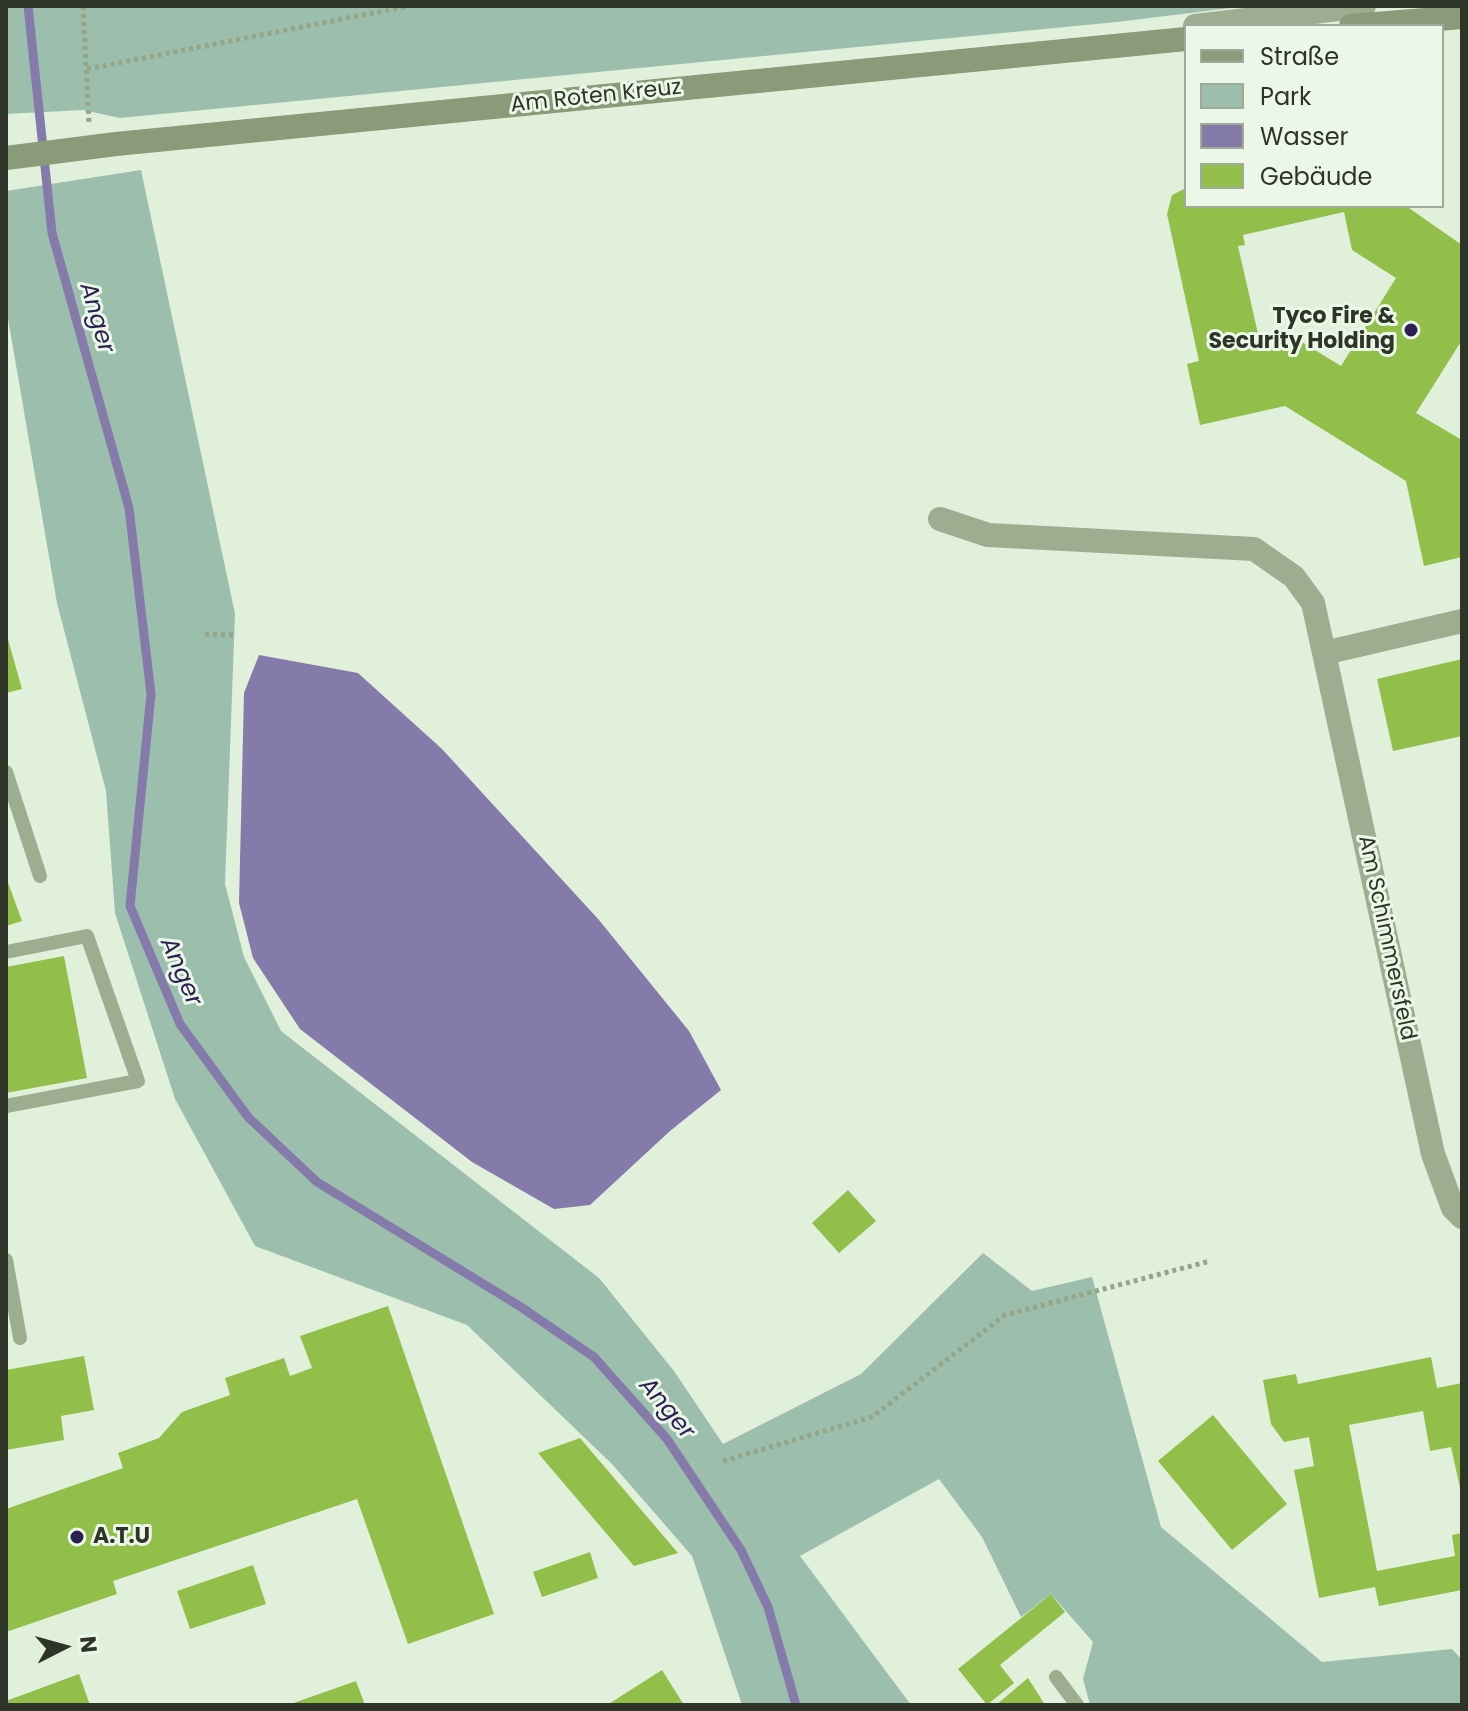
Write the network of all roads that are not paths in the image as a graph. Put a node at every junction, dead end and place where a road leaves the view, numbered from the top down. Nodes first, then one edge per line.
1 (1364, 6) edge
2 (1462, 17) edge
3 (1212, 24) edge
4 (1376, 24) edge
5 (1184, 28) edge
6 (1184, 39) edge
7 (1114, 44) junction
8 (10, 158) edge
9 (940, 519) dead end
10 (1462, 621) edge
11 (1324, 653) junction
12 (6, 772) edge
13 (12, 815) edge
14 (40, 876) dead end
15 (6, 952) edge
16 (6, 1106) edge
17 (1462, 1217) edge
18 (6, 1260) edge
19 (20, 1338) dead end
20 (1056, 1677) dead end
21 (1077, 1705) edge

1 - 3 street
2 - 4 street
5 - 7 street
6 - 7 street, Am Roten Kreuz
7 - 8 street, Am Roten Kreuz
9 - 11 street, Am Schimmersfeld
10 - 11 street
11 - 17 street, Am Schimmersfeld
12 - 13 lane
13 - 14 lane
15 - 16 lane
18 - 19 lane
20 - 21 lane

